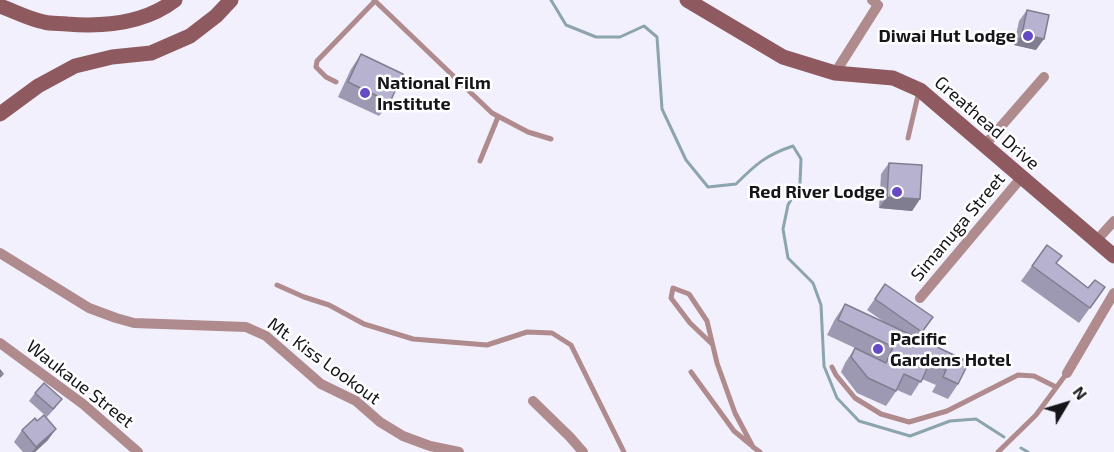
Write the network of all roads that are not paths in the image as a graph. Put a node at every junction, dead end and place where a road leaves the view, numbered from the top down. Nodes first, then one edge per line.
1 (175, 0) edge
2 (231, 0) edge
3 (687, 0) edge
4 (872, 0) edge
5 (375, 1) edge
6 (0, 6) edge
7 (835, 73) junction
8 (1044, 77) dead end
9 (336, 82) dead end
10 (920, 90) junction
11 (0, 114) edge
12 (498, 117) junction
13 (908, 138) dead end
14 (551, 139) dead end
15 (984, 146) junction
16 (480, 161) dead end
17 (1021, 178) junction
18 (1114, 221) edge
19 (1096, 241) junction
20 (0, 253) edge
21 (1114, 256) edge
22 (277, 285) dead end
23 (1114, 293) edge
24 (920, 298) dead end
25 (0, 343) edge
26 (712, 344) junction
27 (832, 367) dead end
28 (691, 372) dead end
29 (1067, 373) joint
30 (1056, 387) junction
31 (533, 401) dead end
32 (753, 447) junction
33 (138, 452) edge
34 (459, 452) edge
35 (583, 452) edge
36 (624, 452) edge
37 (760, 452) edge
38 (998, 452) edge

1 - 6 street
2 - 11 street
3 - 7 street, Greathead Drive
4 - 7 street
5 - 9 lane
5 - 12 lane
7 - 10 street, Greathead Drive
8 - 15 street
10 - 13 lane
10 - 15 street, Greathead Drive
12 - 14 lane
12 - 16 lane
15 - 17 street, Greathead Drive
17 - 19 street, Greathead Drive
17 - 24 street, Simanuga Street
18 - 19 street
19 - 21 street, Greathead Drive
20 - 34 street, Mt. Kiss Lookout
22 - 36 lane
23 - 29 street
25 - 33 street, Waukaue Street
26 - 26 lane
26 - 32 lane
27 - 30 lane
28 - 32 lane
29 - 30 lane
30 - 38 lane
31 - 35 street
32 - 37 lane

